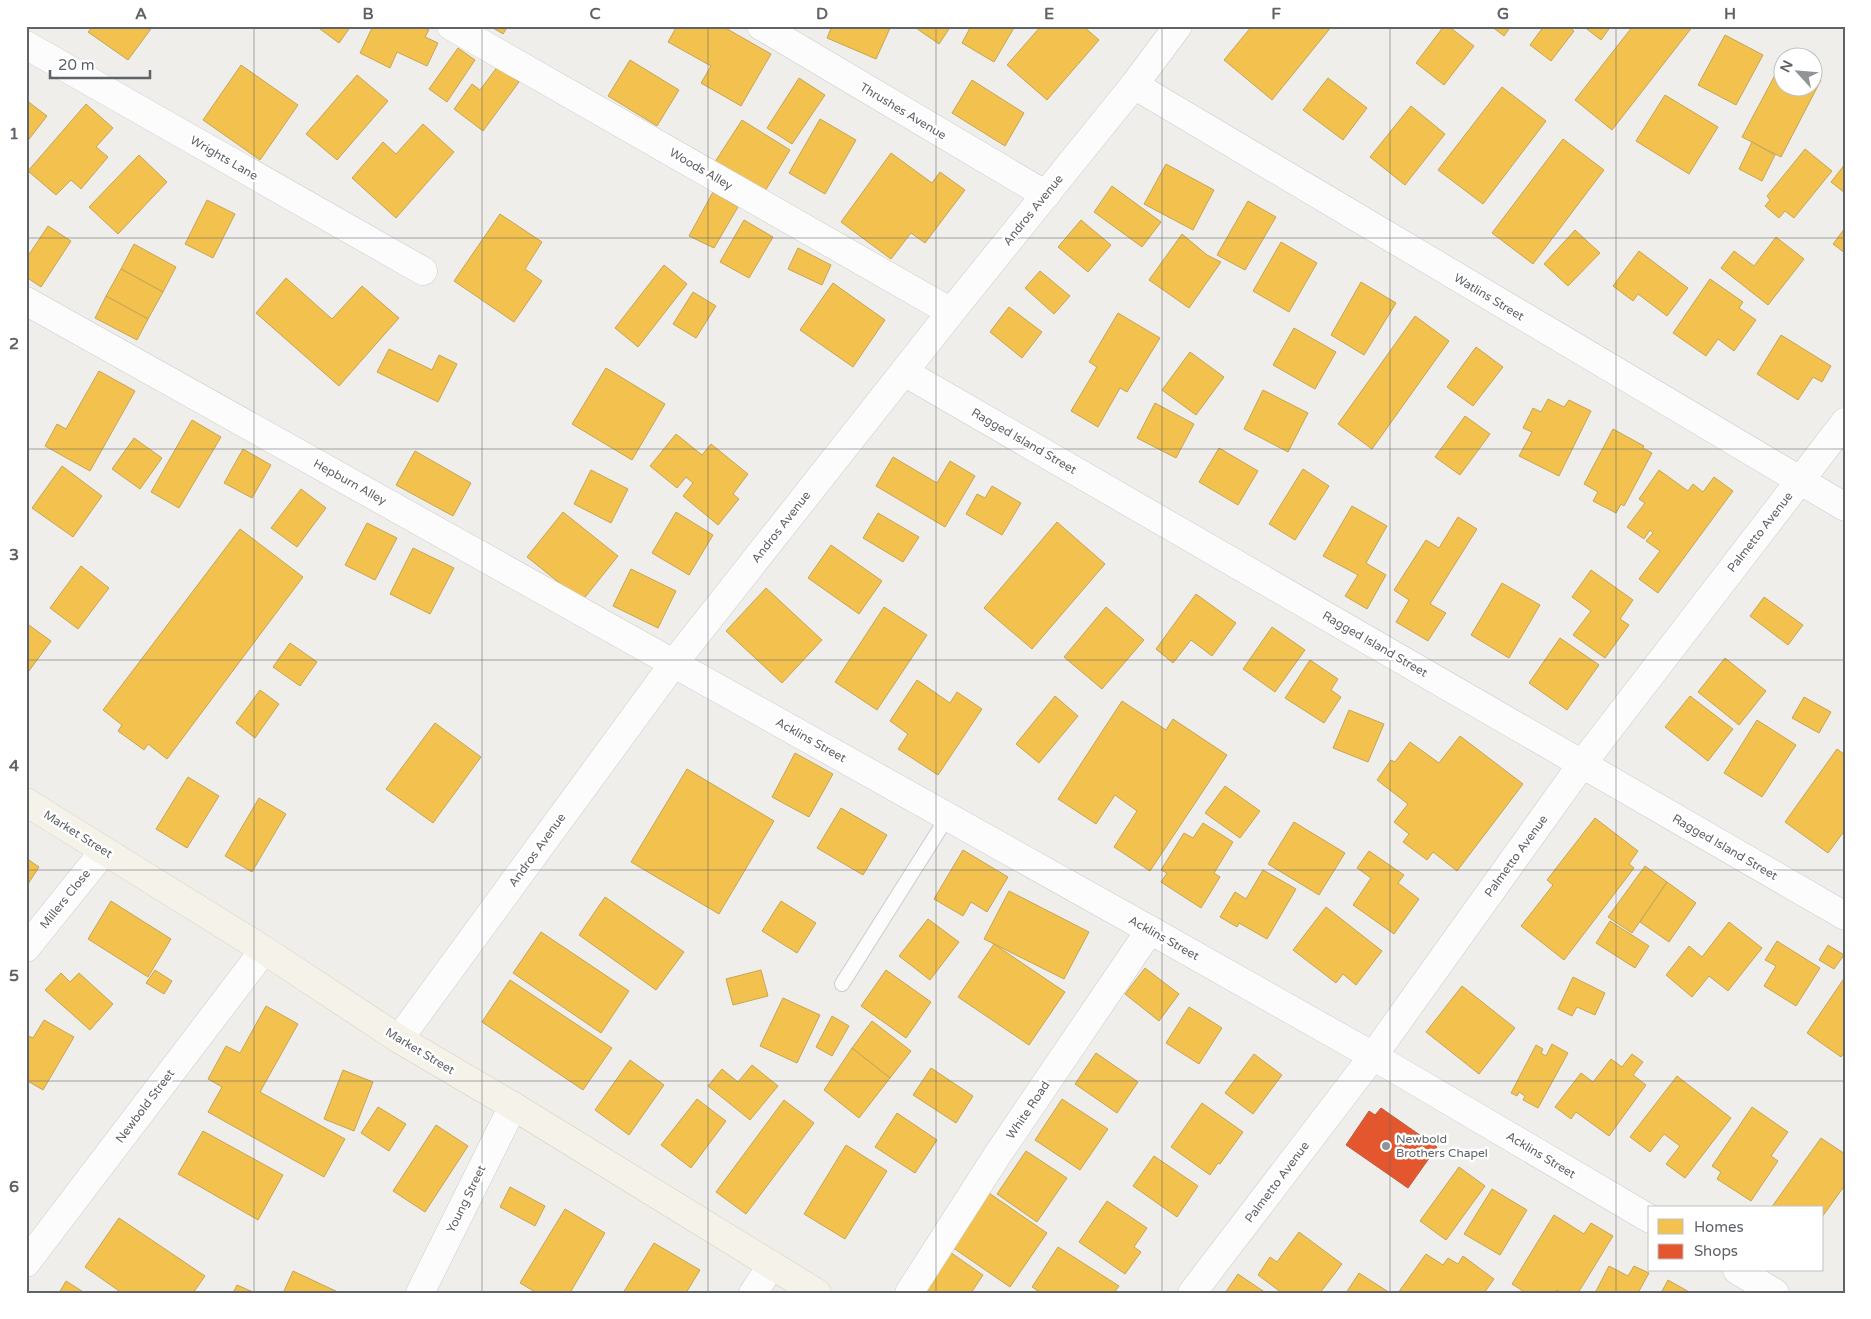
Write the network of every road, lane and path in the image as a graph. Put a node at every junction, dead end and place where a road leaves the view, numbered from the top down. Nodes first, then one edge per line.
1 (450, 26) edge
2 (761, 26) edge
3 (1172, 28) edge
4 (26, 45) edge
5 (1134, 85) junction
6 (1046, 195) junction
7 (423, 271) dead end
8 (26, 301) edge
9 (951, 312) junction
10 (904, 372) junction
11 (1845, 422) edge
12 (1799, 482) junction
13 (1845, 508) edge
14 (674, 663) junction
15 (1582, 764) junction
16 (26, 802) edge
17 (948, 816) junction
18 (104, 851) junction
19 (1845, 916) edge
20 (1150, 930) junction
21 (26, 948) edge
22 (264, 950) junction
23 (842, 984) dead end
24 (398, 1039) junction
25 (1373, 1056) junction
26 (513, 1106) junction
27 (1648, 1218) edge
28 (26, 1263) edge
29 (772, 1265) junction
30 (1740, 1272) edge
31 (420, 1293) edge
32 (753, 1293) edge
33 (818, 1293) edge
34 (909, 1293) edge
35 (1192, 1293) edge
36 (1775, 1293) edge

1 - 9 street, Woods Alley
2 - 6 street, Thrushes Avenue
3 - 5 street, Andros Avenue
4 - 7 street, Wrights Lane
5 - 6 street, Andros Avenue
5 - 12 street, Watlins Street
6 - 9 street, Andros Avenue
8 - 14 street, Hepburn Alley
9 - 10 street, Andros Avenue
10 - 14 street, Andros Avenue
10 - 15 street, Ragged Island Street
11 - 12 street, Palmetto Avenue
12 - 13 street, Watlins Street
12 - 15 street, Palmetto Avenue
14 - 17 street, Acklins Street
14 - 24 street, Andros Avenue
15 - 19 street, Ragged Island Street
15 - 25 street, Palmetto Avenue
16 - 18 main road, Market Street
17 - 20 street, Acklins Street
17 - 23 lane
18 - 21 street, Millers Close
18 - 22 main road, Market Street
20 - 25 street, Acklins Street
20 - 34 street, White Road
22 - 24 main road, Market Street
22 - 28 street, Newbold Street
24 - 26 main road, Market Street
25 - 27 street, Acklins Street
25 - 35 street, Palmetto Avenue
26 - 29 main road, Market Street
26 - 31 street, Young Street
29 - 32 street
29 - 33 main road, Market Street
30 - 36 street

